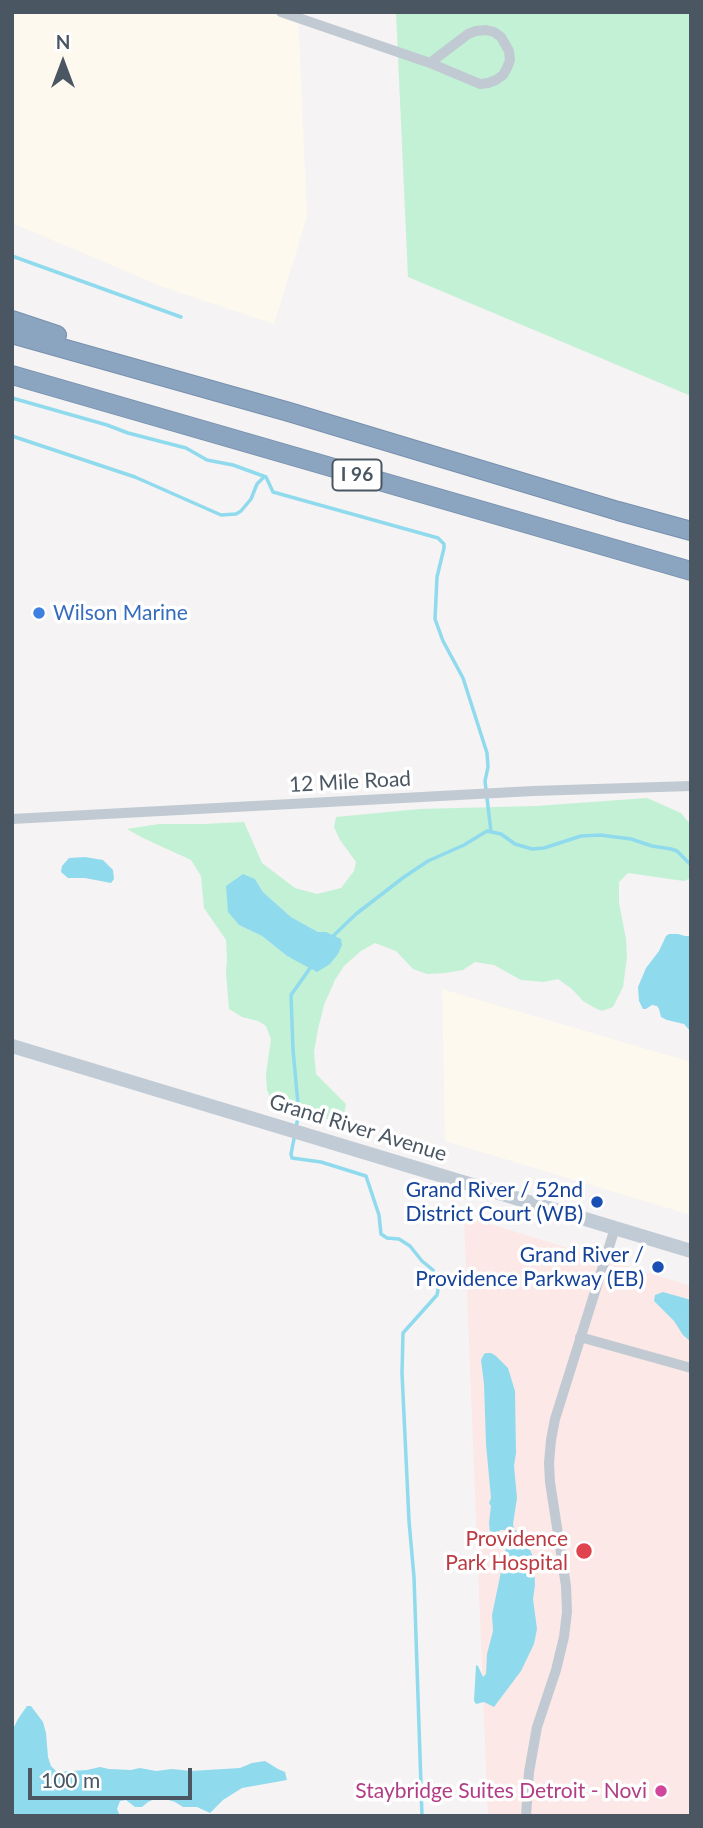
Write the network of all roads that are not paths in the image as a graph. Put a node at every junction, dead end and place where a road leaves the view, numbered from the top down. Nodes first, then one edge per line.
1 (281, 12) edge
2 (430, 63) junction
3 (12, 320) edge
4 (12, 334) edge
5 (16, 377) edge
6 (289, 412) junction
7 (691, 531) edge
8 (691, 571) edge
9 (691, 786) edge
10 (12, 819) edge
11 (12, 1046) edge
12 (615, 1228) junction
13 (691, 1251) edge
14 (580, 1337) junction
15 (691, 1368) edge
16 (526, 1816) edge

1 - 2 street
2 - 2 street
3 - 6 highway
4 - 6 highway, I 96
5 - 8 highway, I 96
6 - 7 highway, I 96
9 - 10 street, 12 Mile Road
11 - 12 main road, Grand River Avenue
12 - 13 main road, Grand River Avenue
12 - 14 street
14 - 15 street
14 - 16 street

